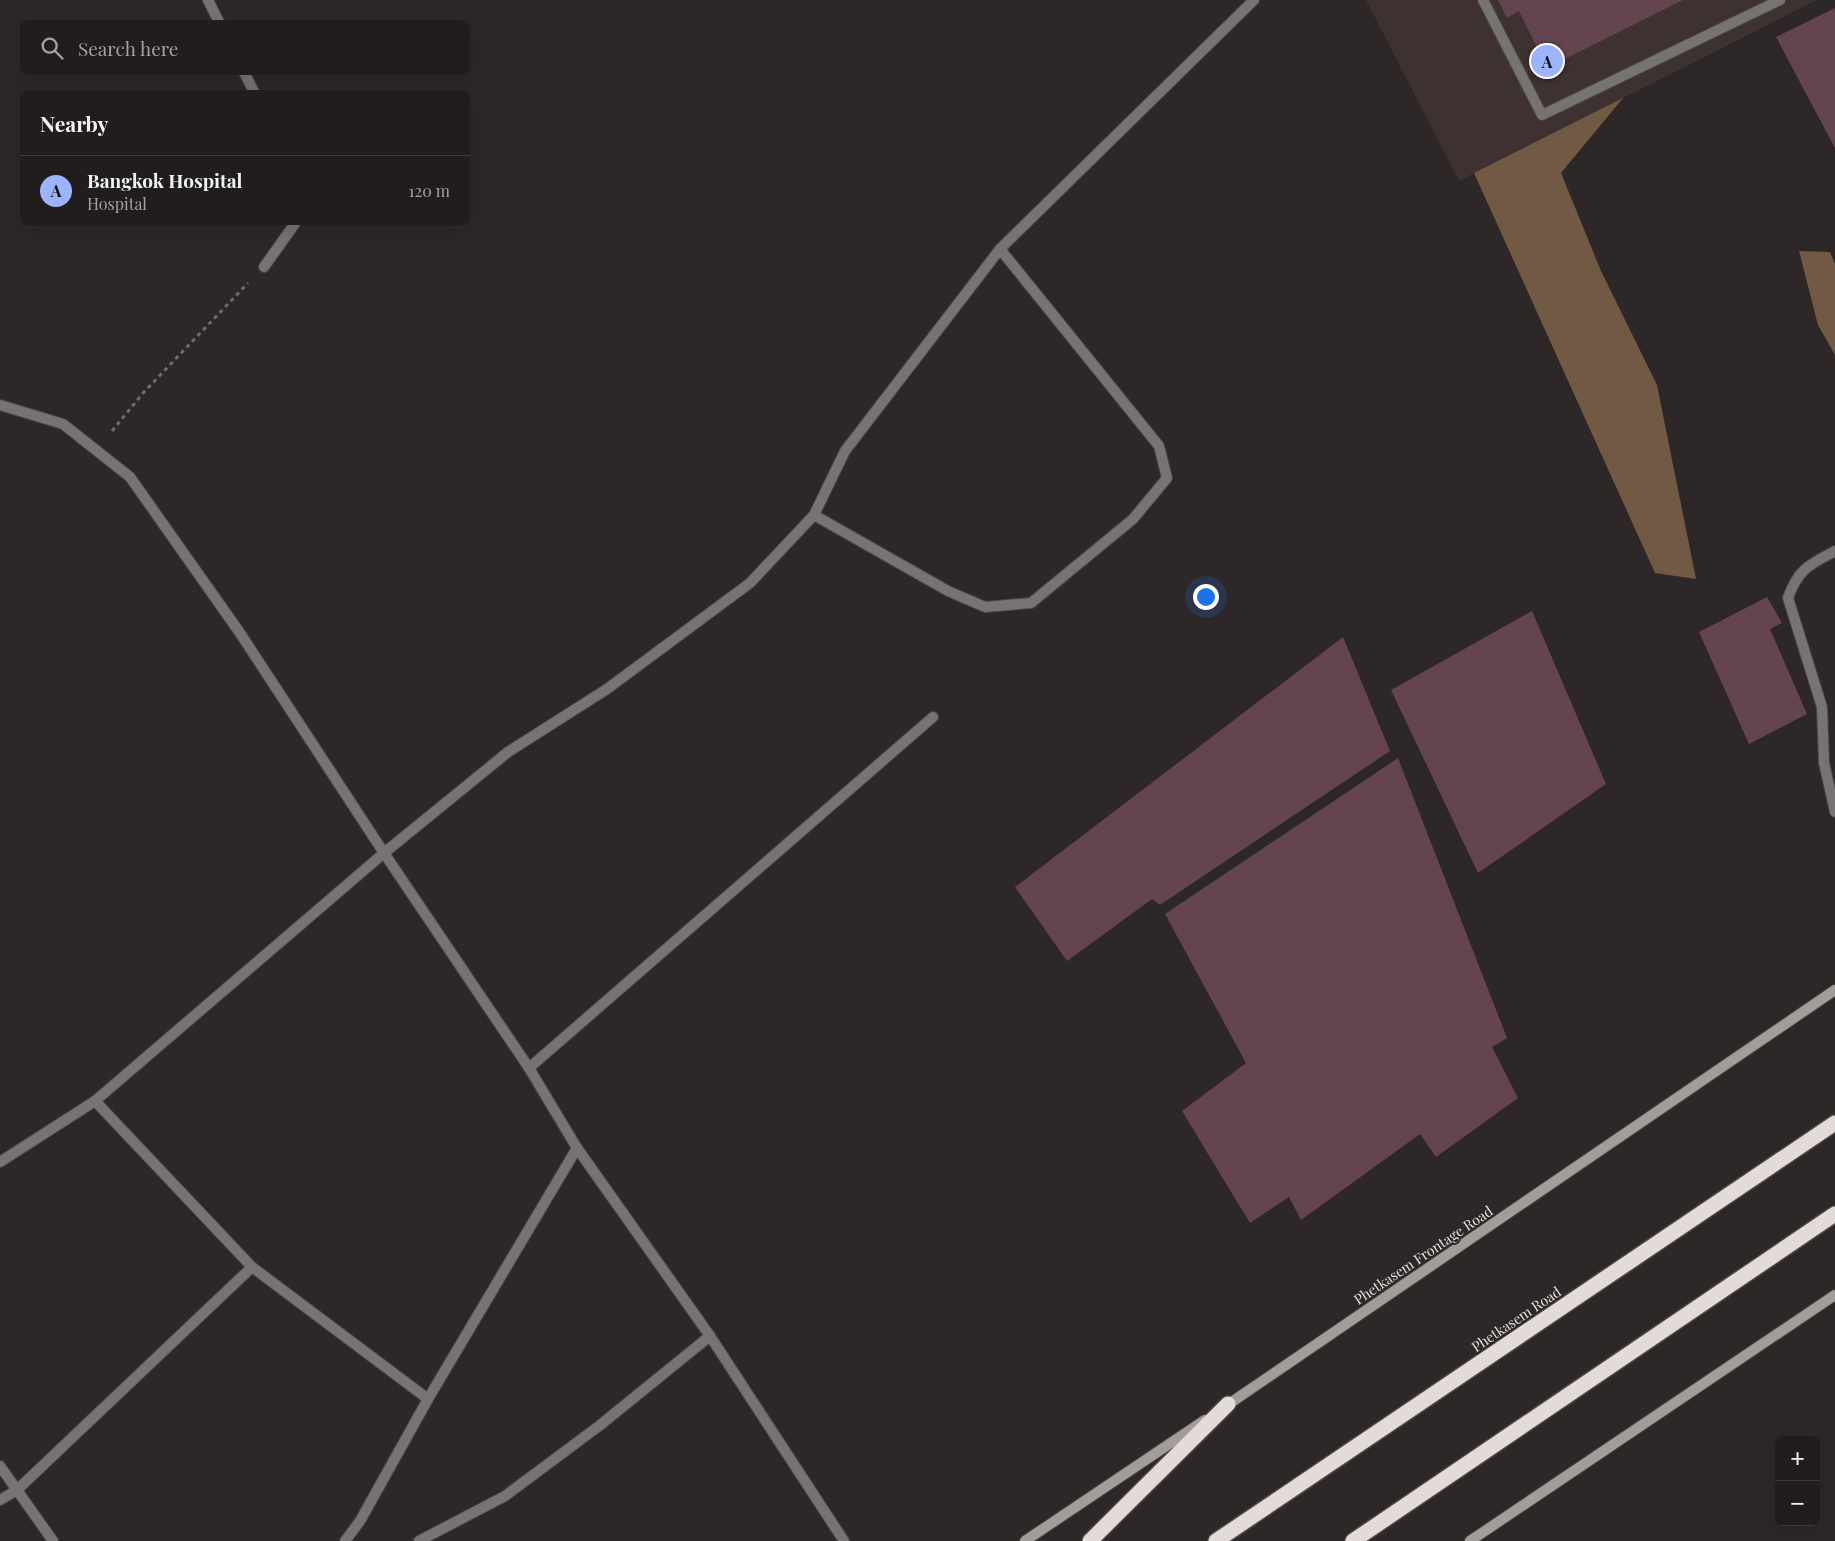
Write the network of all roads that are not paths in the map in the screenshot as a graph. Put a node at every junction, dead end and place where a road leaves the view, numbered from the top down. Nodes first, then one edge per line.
1 (208, 0) edge
2 (1254, 0) edge
3 (1483, 0) edge
4 (1780, 0) edge
5 (218, 20) edge
6 (246, 75) edge
7 (253, 90) edge
8 (294, 225) edge
9 (1000, 248) junction
10 (264, 267) road end
11 (0, 406) edge
12 (814, 515) junction
13 (1835, 551) edge
14 (934, 717) dead end
15 (1835, 812) edge
16 (384, 853) junction
17 (1835, 990) edge
18 (529, 1068) junction
19 (95, 1101) junction
20 (1835, 1123) edge
21 (577, 1148) junction
22 (0, 1162) edge
23 (1835, 1214) edge
24 (252, 1267) junction
25 (1835, 1295) edge
26 (710, 1336) junction
27 (428, 1399) junction
28 (1228, 1404) junction
29 (0, 1466) edge
30 (17, 1490) junction
31 (0, 1500) edge
32 (53, 1541) edge
33 (345, 1541) edge
34 (419, 1541) edge
35 (844, 1541) edge
36 (1025, 1541) edge
37 (1090, 1541) edge
38 (1216, 1541) edge
39 (1353, 1541) edge
40 (1470, 1541) edge

1 - 5 street
2 - 9 street
3 - 4 street
6 - 7 street
8 - 10 street
9 - 12 street
9 - 12 street
11 - 16 street
12 - 16 street
13 - 15 street
14 - 18 street
16 - 18 street
16 - 19 street
17 - 28 main road, Phetkasem Frontage Road
18 - 21 street
19 - 22 street
19 - 24 street
20 - 38 highway, Phetkasem Road
21 - 26 street
21 - 27 street
23 - 39 highway
24 - 27 street
24 - 30 street
25 - 40 main road
26 - 34 street
26 - 35 street
27 - 33 street
28 - 36 main road, Phetkasem Frontage Road
28 - 37 highway
29 - 30 street
30 - 31 street
30 - 32 street

